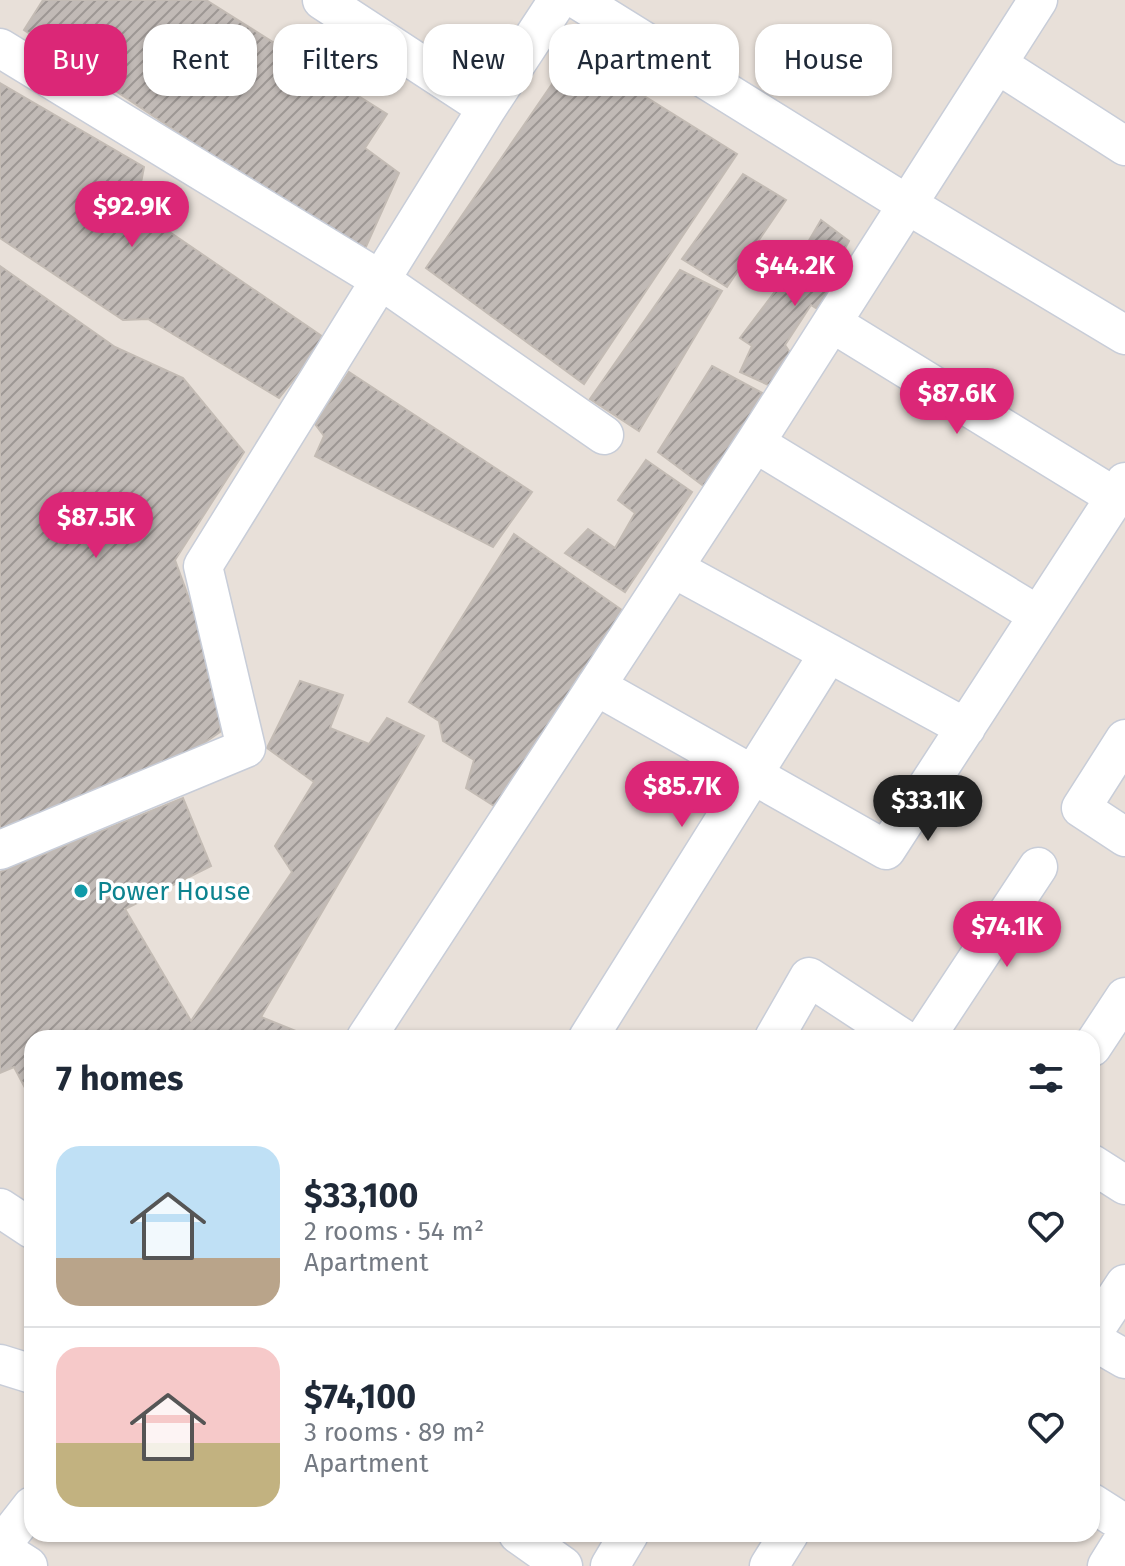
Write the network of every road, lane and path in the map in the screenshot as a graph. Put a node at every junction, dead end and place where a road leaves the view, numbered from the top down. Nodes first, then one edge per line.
1 (322, 0) edge
2 (558, 0) edge
3 (578, 0) edge
4 (1038, 0) edge
5 (0, 48) edge
6 (997, 64) junction
7 (487, 108) junction
8 (1125, 146) edge
9 (908, 205) junction
10 (382, 281) junction
11 (832, 323) junction
12 (1125, 335) edge
13 (604, 435) dead end
14 (755, 443) junction
15 (1120, 489) edge
16 (673, 568) junction
17 (1038, 615) junction
18 (829, 653) junction
19 (596, 686) junction
20 (966, 728) junction
21 (1125, 739) edge
22 (752, 775) junction
23 (1125, 837) edge
24 (0, 850) edge
25 (1038, 867) dead end
26 (1125, 997) edge
27 (371, 1030) edge
28 (593, 1030) edge
29 (779, 1030) edge
30 (890, 1030) edge
31 (930, 1030) edge
32 (1100, 1035) edge
33 (1100, 1169) edge
34 (1125, 1185) edge
35 (0, 1208) edge
36 (24, 1224) edge
37 (1125, 1284) edge
38 (1100, 1324) edge
39 (1100, 1342) edge
40 (1125, 1359) edge
41 (0, 1364) edge
42 (24, 1372) edge
43 (1100, 1508) edge
44 (24, 1516) edge
45 (1125, 1524) edge
46 (1125, 1537) edge
47 (529, 1542) edge
48 (624, 1542) edge
49 (784, 1542) edge
50 (0, 1547) edge
51 (28, 1566) edge
52 (563, 1566) edge
53 (610, 1566) edge
54 (769, 1566) edge
55 (1107, 1566) edge

1 - 7 street
2 - 7 street
3 - 9 street
4 - 6 street
5 - 10 street
6 - 8 street
6 - 9 street
7 - 10 street
9 - 11 street
9 - 12 street
10 - 13 street
10 - 24 street
11 - 14 street
11 - 15 street
14 - 16 street
14 - 17 street
15 - 17 street
16 - 18 street
16 - 19 street
17 - 20 street
18 - 20 street
18 - 22 street
19 - 22 street
19 - 27 street
20 - 22 street
21 - 23 street
22 - 28 street
25 - 31 street
26 - 32 street
29 - 30 street
33 - 34 street
35 - 36 street
37 - 38 street
39 - 40 street
41 - 42 street
43 - 45 street
44 - 50 street
46 - 55 street
47 - 52 street
48 - 53 street
49 - 54 street
50 - 51 street

